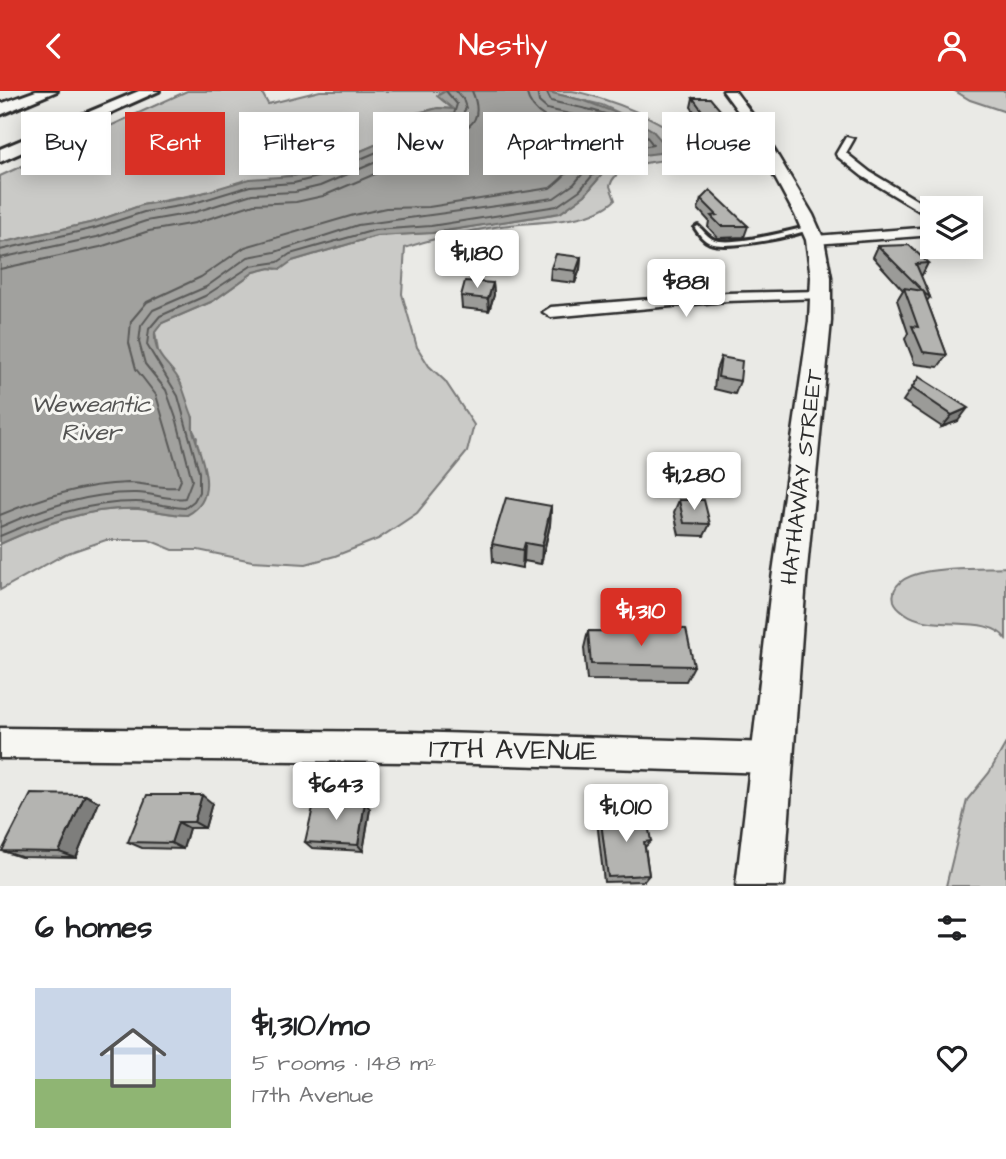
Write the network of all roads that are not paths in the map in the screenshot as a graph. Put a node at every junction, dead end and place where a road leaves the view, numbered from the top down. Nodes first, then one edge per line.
1 (50, 91) edge
2 (152, 91) edge
3 (729, 91) edge
4 (0, 110) edge
5 (849, 139) dead end
6 (0, 156) edge
7 (920, 207) edge
8 (698, 228) dead end
9 (920, 231) edge
10 (813, 234) junction
11 (820, 295) junction
12 (551, 312) dead end
13 (0, 743) edge
14 (774, 758) junction
15 (760, 886) edge

1 - 4 highway
2 - 6 highway
3 - 10 street, HATHAWAY STREET
5 - 7 street
8 - 10 lane
9 - 10 street
10 - 11 street, HATHAWAY STREET
11 - 12 street
11 - 14 street, HATHAWAY STREET
13 - 14 street, 17TH AVENUE
14 - 15 street, HATHAWAY STREET

